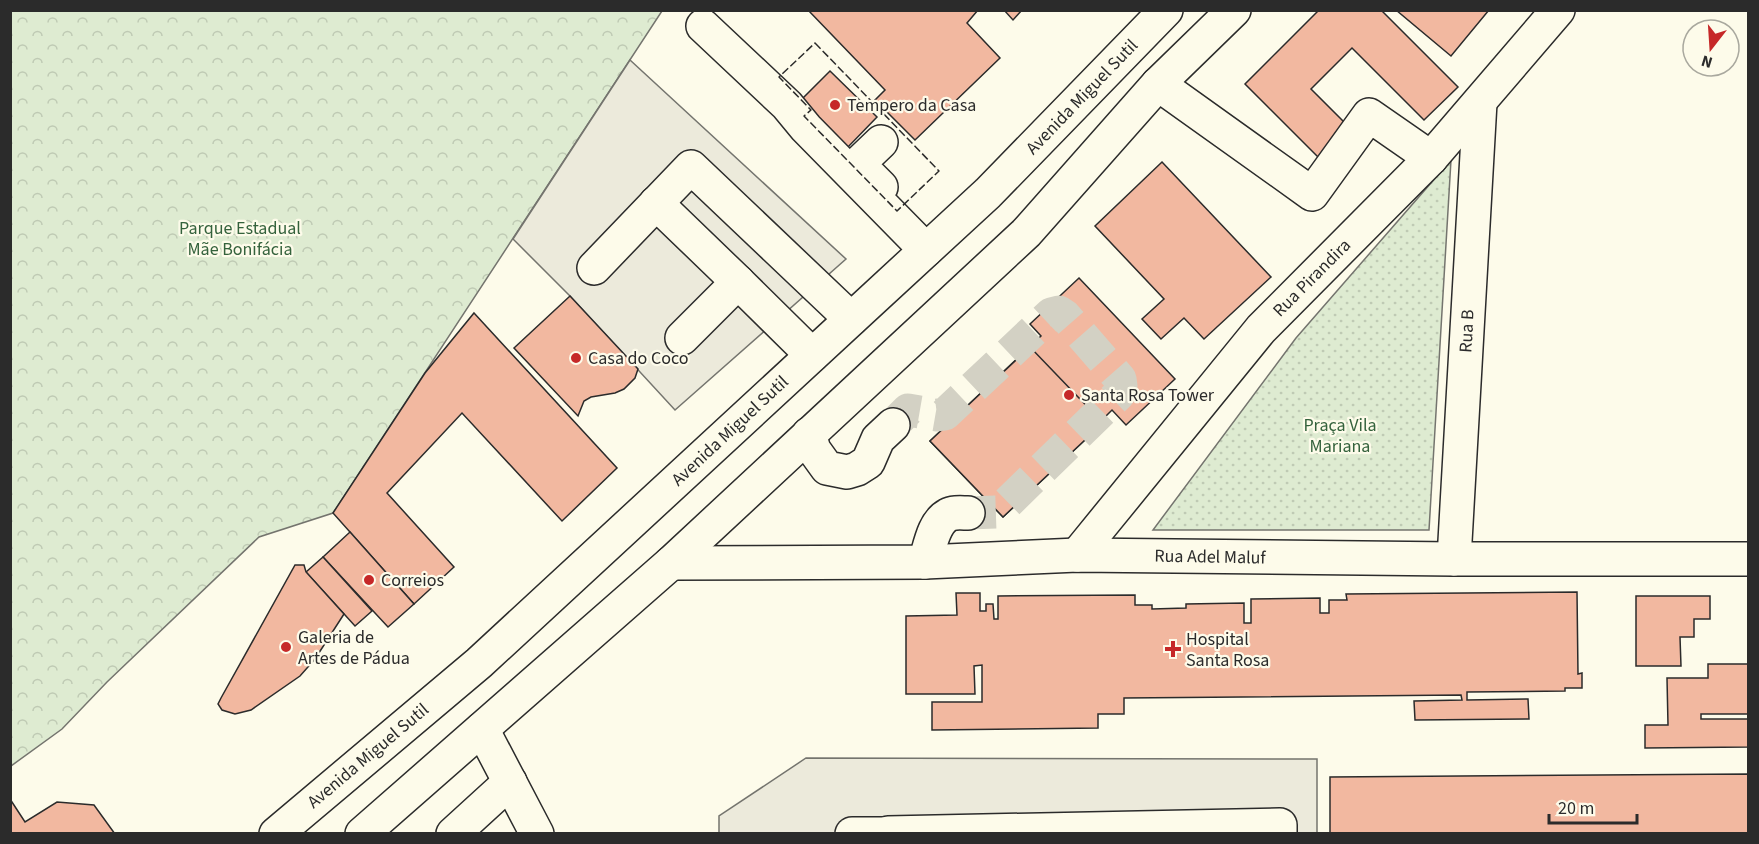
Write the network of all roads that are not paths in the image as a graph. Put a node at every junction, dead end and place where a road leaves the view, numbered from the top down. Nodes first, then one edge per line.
1 (1166, 10) edge
2 (1234, 10) edge
3 (1558, 10) edge
4 (703, 27) dead end
5 (1158, 84) junction
6 (1480, 102) junction
7 (881, 142) dead end
8 (1431, 158) junction
9 (656, 203) junction
10 (930, 246) junction
11 (594, 268) dead end
12 (738, 282) junction
13 (851, 320) junction
14 (682, 338) dead end
15 (812, 355) junction
16 (893, 424) tunnel mouth
17 (809, 434) junction
18 (968, 513) tunnel mouth
19 (1077, 555) junction
20 (1454, 559) junction
21 (1749, 559) edge
22 (925, 562) junction
23 (671, 563) junction
24 (482, 729) junction
25 (510, 782) junction
26 (888, 833) edge
27 (276, 834) edge
28 (362, 834) edge
29 (453, 834) edge
30 (537, 834) edge
31 (852, 834) edge
32 (1280, 834) edge

1 - 10 main road, Avenida Miguel Sutil
2 - 5 main road
3 - 6 main road, Rua Pirandira
4 - 10 main road
5 - 8 main road
5 - 17 main road
6 - 8 main road, Rua Pirandira
6 - 20 main road, Rua B
7 - 10 main road
8 - 19 main road, Rua Pirandira
9 - 11 main road
9 - 12 main road
9 - 13 main road
10 - 13 main road, Avenida Miguel Sutil
12 - 14 main road
12 - 15 main road
13 - 15 main road, Avenida Miguel Sutil
15 - 27 main road, Avenida Miguel Sutil
16 - 17 main road
17 - 23 main road
18 - 22 main road
19 - 20 main road, Rua Adel Maluf
19 - 22 main road, Rua Adel Maluf
20 - 21 main road, Rua Adel Maluf
22 - 23 main road, Rua Adel Maluf
23 - 24 main road
24 - 25 main road
24 - 28 main road
25 - 29 main road
25 - 30 main road
26 - 31 main road
26 - 32 main road

